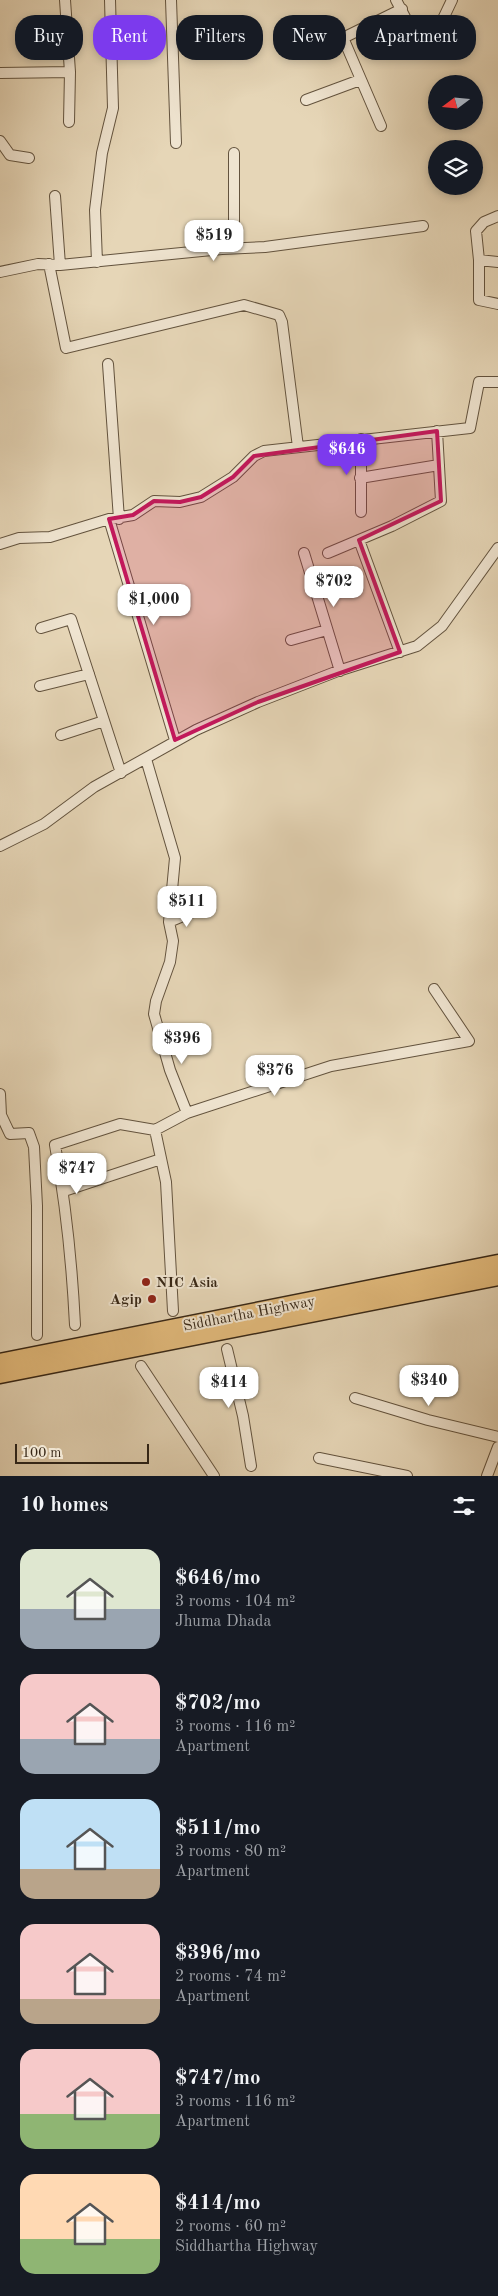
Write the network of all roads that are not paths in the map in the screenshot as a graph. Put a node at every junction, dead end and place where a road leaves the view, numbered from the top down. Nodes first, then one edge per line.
1 (66, 0) edge
2 (110, 0) edge
3 (171, 0) edge
4 (396, 0) edge
5 (452, 0) edge
6 (402, 10) junction
7 (70, 72) junction
8 (0, 73) edge
9 (360, 80) junction
10 (306, 100) dead end
11 (69, 122) dead end
12 (381, 126) dead end
13 (0, 141) edge
14 (176, 143) dead end
15 (234, 153) dead end
16 (29, 158) dead end
17 (55, 196) dead end
18 (498, 216) edge
19 (423, 226) dead end
20 (234, 248) junction
21 (479, 260) junction
22 (97, 262) junction
23 (498, 262) edge
24 (49, 264) junction
25 (60, 265) junction
26 (0, 272) edge
27 (498, 304) edge
28 (108, 364) dead end
29 (498, 382) edge
30 (437, 431) junction
31 (361, 439) junction
32 (298, 447) junction
33 (439, 465) junction
34 (360, 478) junction
35 (361, 512) dead end
36 (114, 519) junction
37 (359, 540) junction
38 (0, 544) edge
39 (498, 548) edge
40 (304, 553) dead end
41 (328, 553) dead end
42 (41, 628) dead end
43 (327, 630) junction
44 (291, 640) dead end
45 (400, 652) junction
46 (340, 671) junction
47 (89, 674) junction
48 (40, 686) dead end
49 (104, 721) junction
50 (60, 735) dead end
51 (175, 740) junction
52 (146, 759) junction
53 (121, 773) junction
54 (0, 846) edge
55 (194, 911) dead end
56 (169, 922) junction
57 (434, 989) dead end
58 (0, 1094) edge
59 (187, 1113) junction
60 (0, 1115) edge
61 (155, 1130) junction
62 (161, 1159) junction
63 (64, 1191) junction
64 (498, 1263) edge
65 (498, 1277) edge
66 (173, 1311) dead end
67 (75, 1325) dead end
68 (37, 1335) dead end
69 (227, 1349) dead end
70 (0, 1362) edge
71 (141, 1366) dead end
72 (0, 1375) edge
73 (355, 1398) dead end
74 (498, 1437) edge
75 (498, 1447) edge
76 (319, 1458) dead end
77 (251, 1466) dead end
78 (214, 1476) edge
79 (407, 1476) edge
80 (487, 1476) edge

1 - 7 street
2 - 22 street
3 - 14 street
4 - 6 street
5 - 6 street
6 - 9 street
7 - 8 street
7 - 11 street
9 - 10 street
9 - 12 street
13 - 16 street
15 - 20 street
17 - 25 street
18 - 21 street
19 - 20 street
20 - 22 street
21 - 23 street
21 - 27 street
22 - 25 street
24 - 25 street
24 - 26 street
24 - 32 street
28 - 36 street
29 - 30 street
30 - 31 street
30 - 33 street
31 - 32 street
31 - 34 street
32 - 36 street
33 - 34 street
33 - 37 street
34 - 35 street
36 - 38 street
36 - 51 street
37 - 41 street
37 - 45 street
39 - 45 street
40 - 43 street
42 - 47 street
43 - 44 street
43 - 46 street
45 - 46 street
46 - 51 street
47 - 48 street
47 - 49 street
49 - 50 street
49 - 53 street
51 - 52 street
52 - 53 street
52 - 56 street
53 - 54 street
55 - 56 street
56 - 59 street
57 - 59 street
58 - 60 street
59 - 61 street
60 - 68 street
61 - 62 street
61 - 63 street
62 - 63 street
62 - 66 street
63 - 67 street
64 - 70 highway, Siddhartha Highway
65 - 72 highway, Siddhartha Highway
69 - 77 street
71 - 78 street
73 - 74 street
75 - 80 street
76 - 79 street

